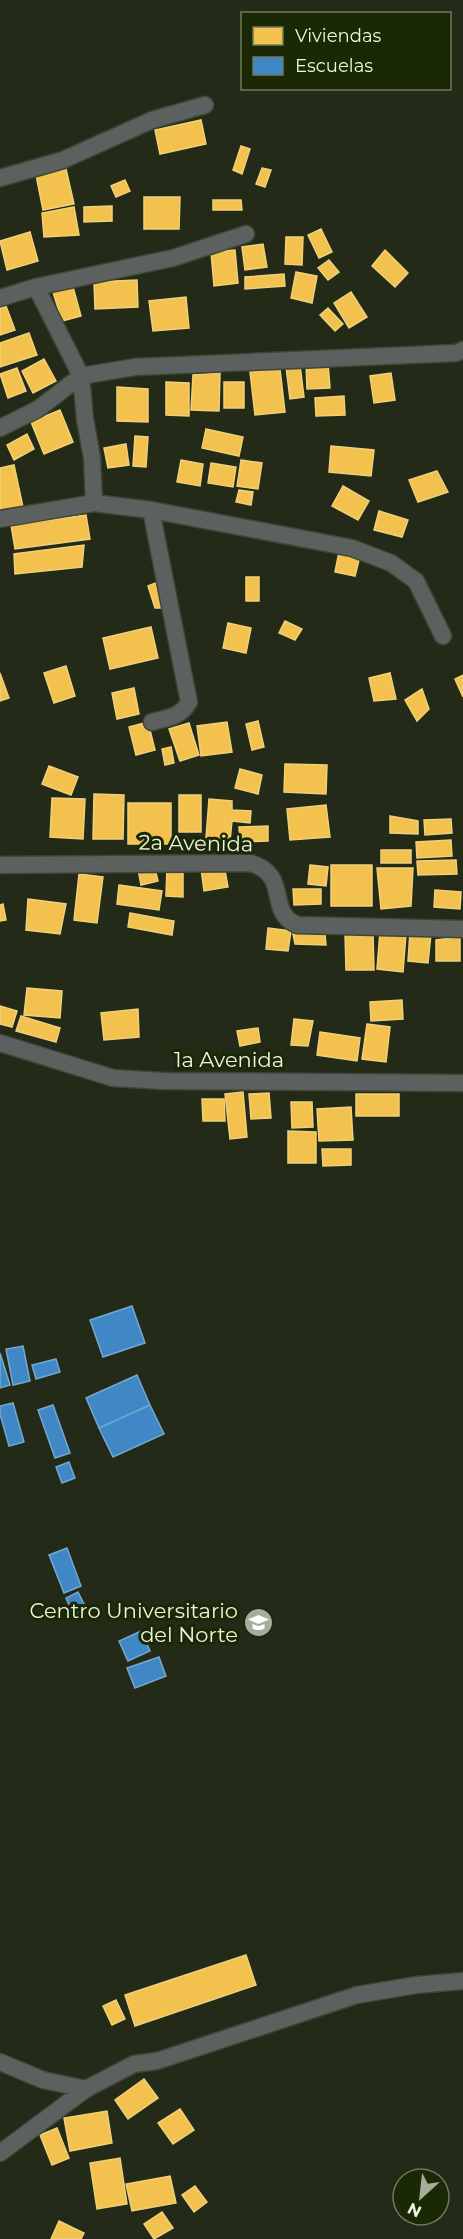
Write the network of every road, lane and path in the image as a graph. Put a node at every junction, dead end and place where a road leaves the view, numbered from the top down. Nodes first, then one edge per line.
1 (205, 105) dead end
2 (0, 178) edge
3 (246, 234) dead end
4 (36, 286) junction
5 (0, 298) edge
6 (463, 350) edge
7 (81, 376) junction
8 (0, 428) edge
9 (94, 503) junction
10 (151, 510) junction
11 (0, 519) edge
12 (443, 636) dead end
13 (152, 722) dead end
14 (0, 865) edge
15 (463, 929) edge
16 (0, 1043) edge
17 (463, 1083) edge
18 (463, 1981) edge
19 (0, 2062) edge
20 (86, 2089) junction
21 (0, 2153) edge

1 - 2 street
3 - 4 street
4 - 5 street
4 - 7 street
6 - 7 street
7 - 8 street
7 - 9 street
9 - 10 street
9 - 11 street
10 - 12 street
10 - 13 street
14 - 15 street, 2a Avenida
16 - 17 street, 1a Avenida
18 - 20 street
19 - 20 street
20 - 21 street

